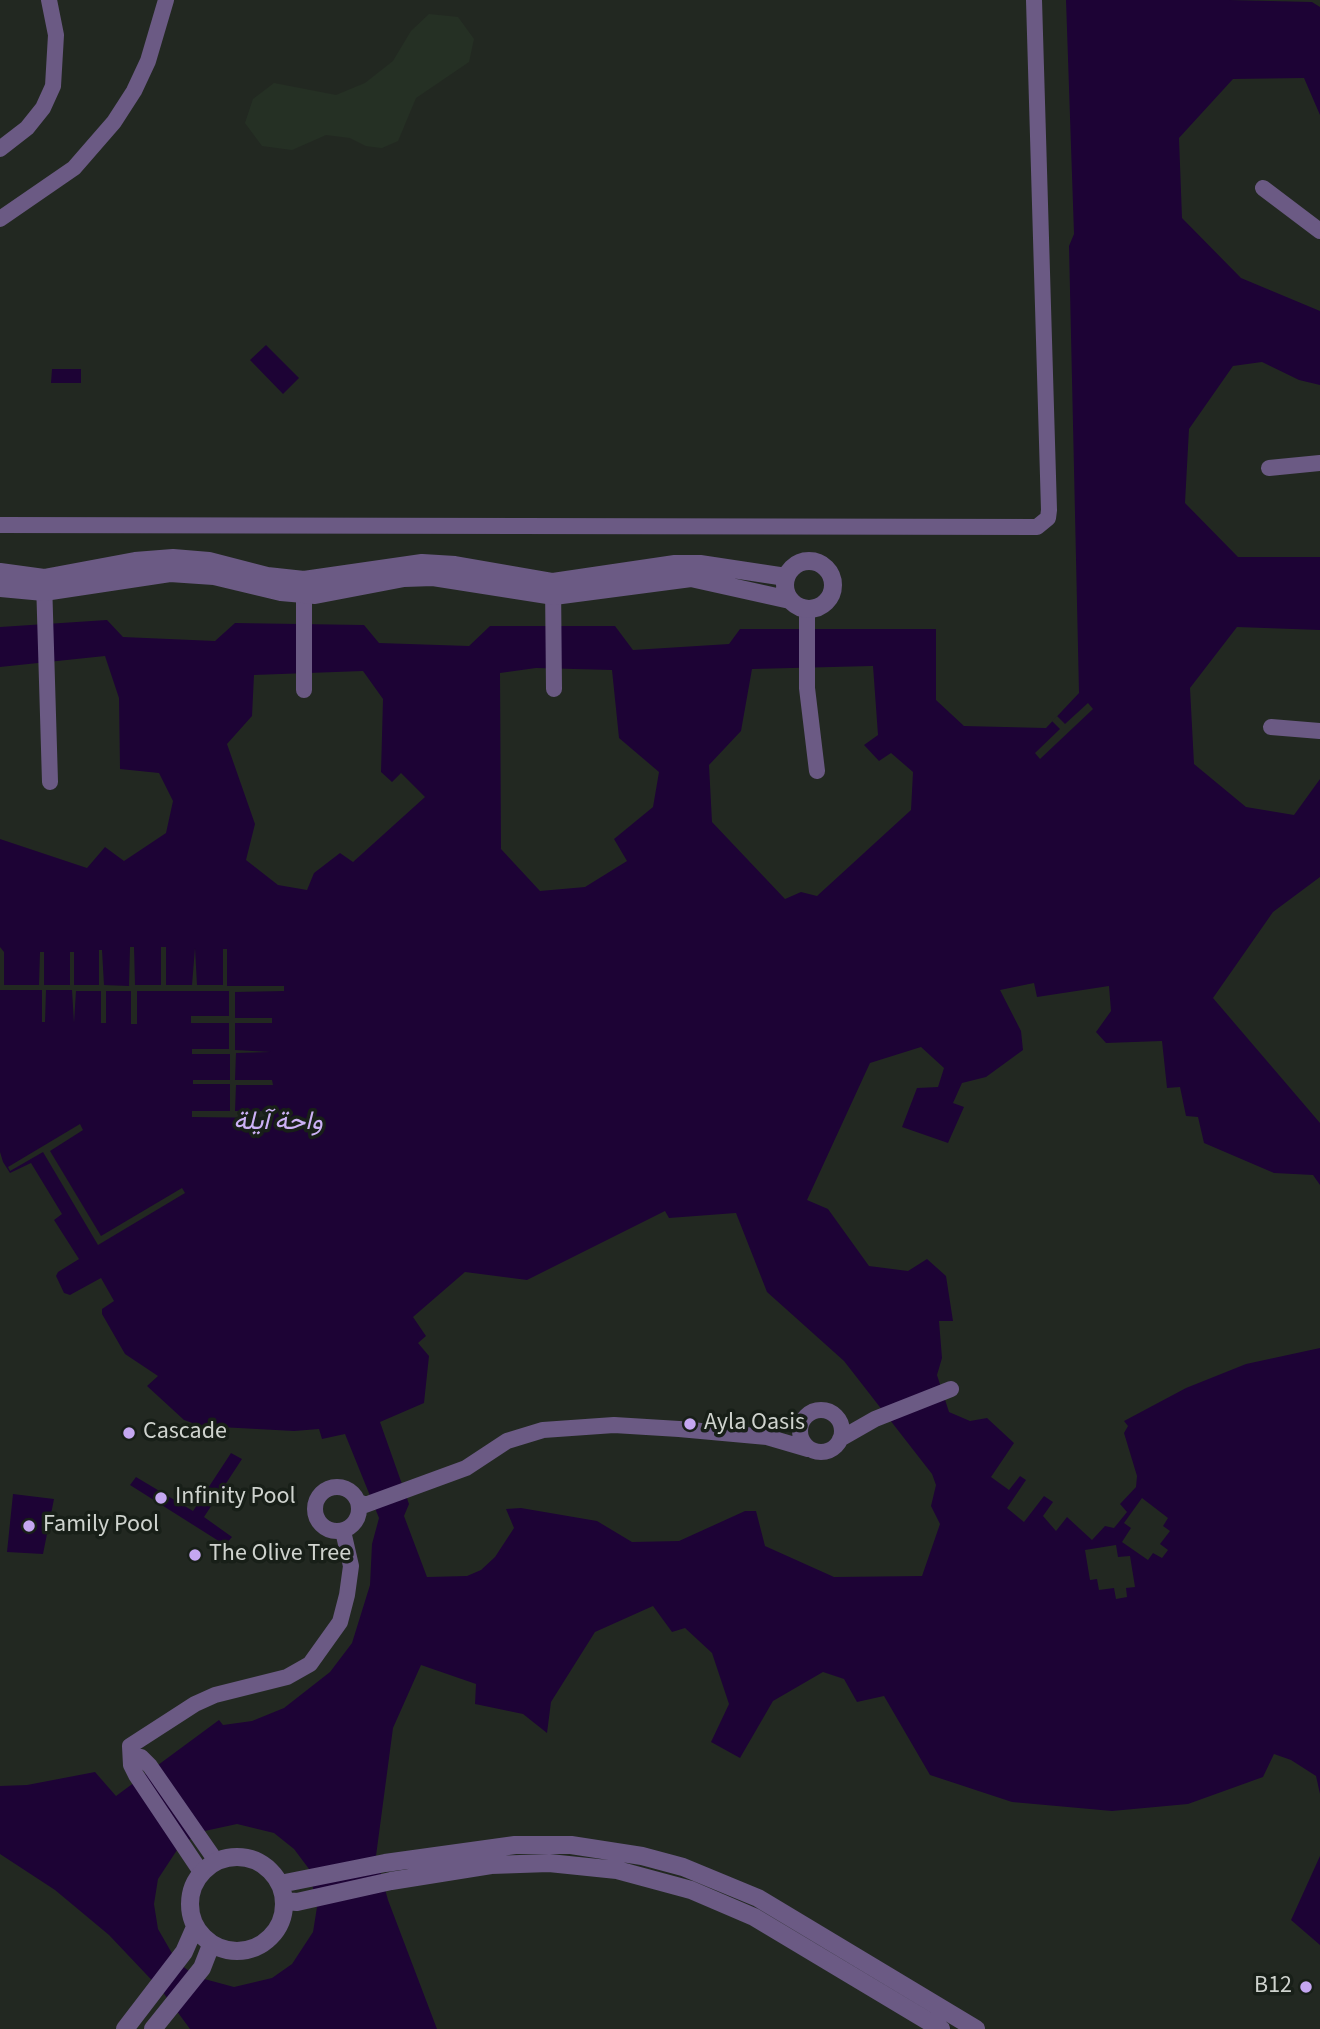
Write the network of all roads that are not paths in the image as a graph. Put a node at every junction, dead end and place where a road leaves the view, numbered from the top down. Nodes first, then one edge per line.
1 (50, 0) edge
2 (166, 0) edge
3 (1034, 0) edge
4 (0, 149) edge
5 (1263, 188) dead end
6 (0, 219) edge
7 (1320, 231) edge
8 (1320, 463) edge
9 (1269, 468) dead end
10 (0, 525) edge
11 (0, 572) edge
12 (786, 577) junction
13 (44, 585) junction
14 (0, 588) edge
15 (554, 595) junction
16 (304, 596) junction
17 (790, 600) junction
18 (807, 617) junction
19 (554, 689) dead end
20 (304, 691) dead end
21 (1271, 727) dead end
22 (1319, 731) edge
23 (817, 771) dead end
24 (50, 782) dead end
25 (951, 1389) dead end
26 (805, 1416) junction
27 (838, 1418) junction
28 (873, 1420) junction
29 (767, 1437) junction
30 (840, 1439) junction
31 (808, 1448) junction
32 (362, 1504) junction
33 (343, 1531) junction
34 (143, 1771) junction
35 (212, 1856) junction
36 (198, 1867) junction
37 (288, 1893) junction
38 (195, 1927) junction
39 (211, 1945) junction
40 (148, 1999) junction
41 (161, 2020) edge
42 (125, 2029) edge
43 (941, 2029) edge
44 (976, 2029) edge

1 - 4 street
2 - 6 street
3 - 10 street
5 - 7 street
8 - 9 street
11 - 13 street
12 - 15 street
12 - 17 street
12 - 18 street
13 - 14 street
13 - 16 street
13 - 24 street
15 - 16 street
15 - 17 street
15 - 19 street
16 - 20 street
17 - 18 street
18 - 23 street
21 - 22 street
25 - 28 street
26 - 27 street
26 - 29 street
26 - 31 street
27 - 28 street
27 - 30 street
28 - 30 street
29 - 31 street
29 - 32 street
30 - 31 street
32 - 33 street
32 - 33 street
33 - 34 street
34 - 35 street
34 - 36 street
35 - 36 street
35 - 37 street
36 - 38 street
37 - 39 street
37 - 43 street
37 - 44 street
38 - 39 street
38 - 40 street
39 - 41 street
40 - 41 street
40 - 42 street

